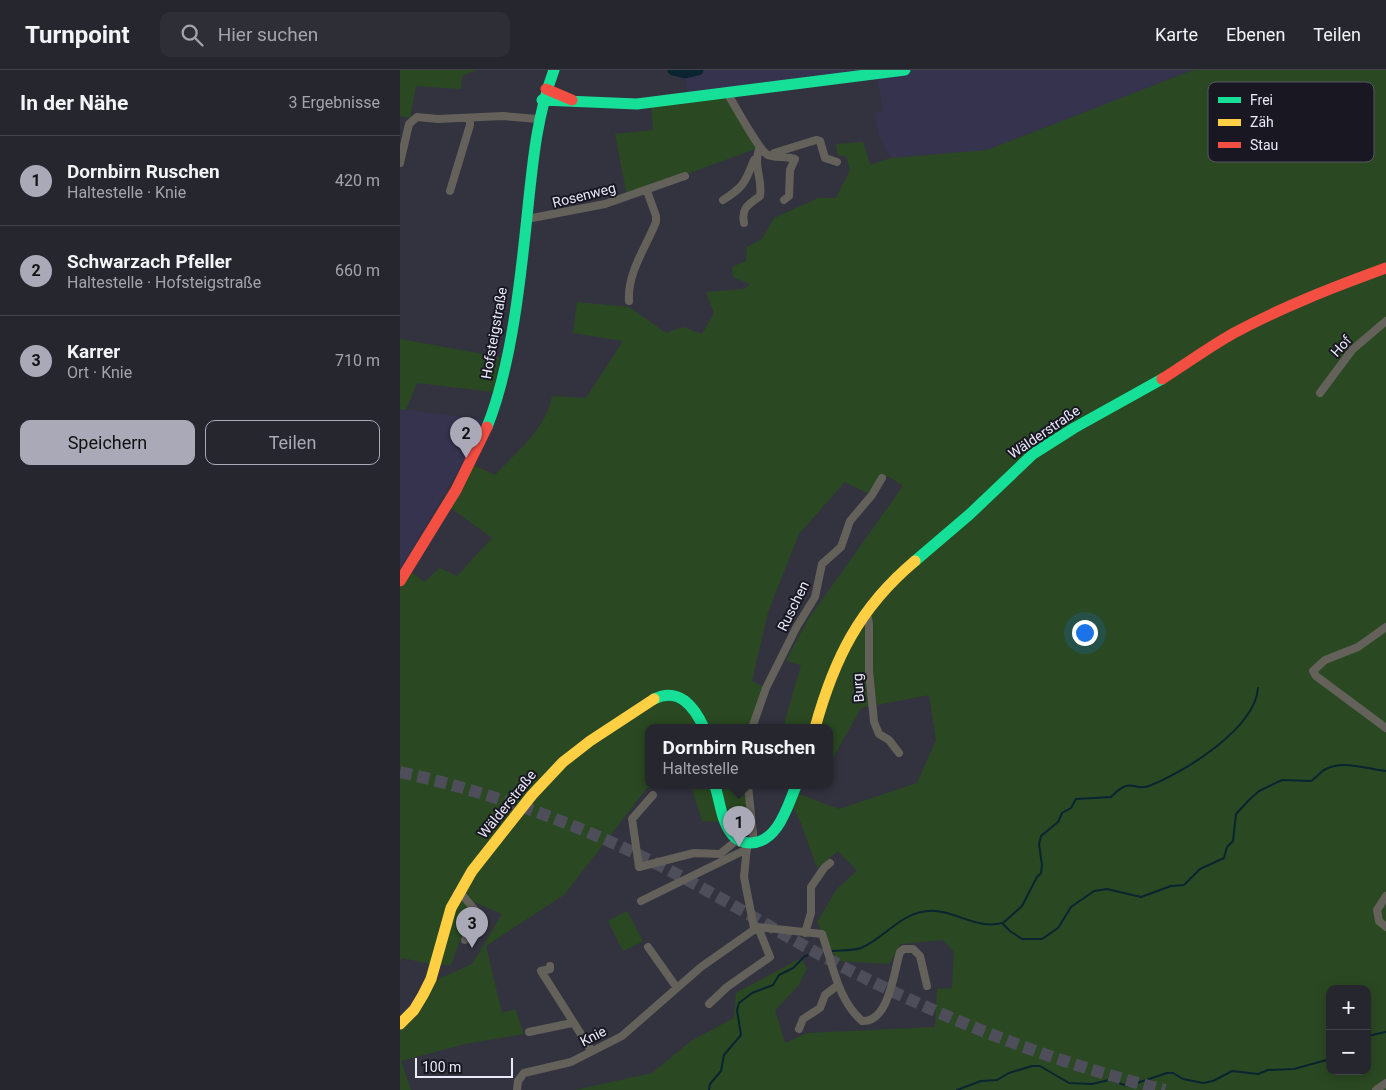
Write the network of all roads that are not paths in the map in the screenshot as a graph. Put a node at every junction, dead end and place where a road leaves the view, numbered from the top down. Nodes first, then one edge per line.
1 (554, 70) edge
2 (905, 70) edge
3 (727, 93) junction
4 (544, 94) junction
5 (470, 118) junction
6 (537, 119) junction
7 (762, 150) junction
8 (756, 157) junction
9 (837, 162) dead end
10 (400, 163) edge
11 (685, 176) dead end
12 (450, 191) dead end
13 (647, 191) junction
14 (723, 200) dead end
15 (784, 200) dead end
16 (527, 219) junction
17 (744, 223) dead end
18 (1386, 268) edge
19 (629, 301) dead end
20 (1386, 322) edge
21 (1320, 393) dead end
22 (882, 478) dead end
23 (400, 581) edge
24 (864, 614) junction
25 (1386, 627) edge
26 (702, 724) edge
27 (753, 724) edge
28 (816, 724) edge
29 (1386, 728) edge
30 (899, 753) dead end
31 (716, 789) edge
32 (748, 789) edge
33 (795, 789) edge
34 (654, 795) dead end
35 (747, 844) junction
36 (830, 863) dead end
37 (457, 894) junction
38 (1386, 896) edge
39 (642, 901) dead end
40 (1386, 926) edge
41 (756, 927) junction
42 (805, 933) junction
43 (465, 940) dead end
44 (648, 946) dead end
45 (550, 966) dead end
46 (838, 985) junction
47 (927, 986) dead end
48 (677, 988) junction
49 (709, 1004) dead end
50 (572, 1023) junction
51 (400, 1024) edge
52 (799, 1029) dead end
53 (529, 1032) dead end
54 (591, 1050) junction
55 (1386, 1083) edge
56 (518, 1090) edge
57 (1376, 1090) edge

1 - 4 street, Hofsteigstraße
2 - 3 street
3 - 4 street
3 - 7 street
4 - 6 street, Hofsteigstraße
5 - 6 street
5 - 10 street
5 - 12 street
6 - 16 street, Hofsteigstraße
7 - 8 street
7 - 9 street
7 - 15 street
8 - 14 street
8 - 17 street
11 - 13 street, Rosenweg
13 - 16 street, Rosenweg
13 - 19 street
16 - 23 street, Hofsteigstraße
18 - 24 street, Wälderstraße
20 - 21 street, Hof
22 - 27 street, Ruschen
24 - 28 street, Wälderstraße
24 - 30 street, Burg
25 - 29 street
26 - 37 street, Wälderstraße
31 - 35 street
32 - 35 street
33 - 35 street
34 - 35 street
35 - 39 street
35 - 41 street
36 - 42 street
37 - 43 street
37 - 51 street, Wälderstraße
38 - 40 street
41 - 42 street
41 - 48 street, Knie
41 - 49 street
42 - 46 street
44 - 48 street
45 - 50 street
46 - 47 street
46 - 52 street
48 - 54 street, Knie
50 - 53 street
50 - 54 street
54 - 56 street, Knie
55 - 57 street

